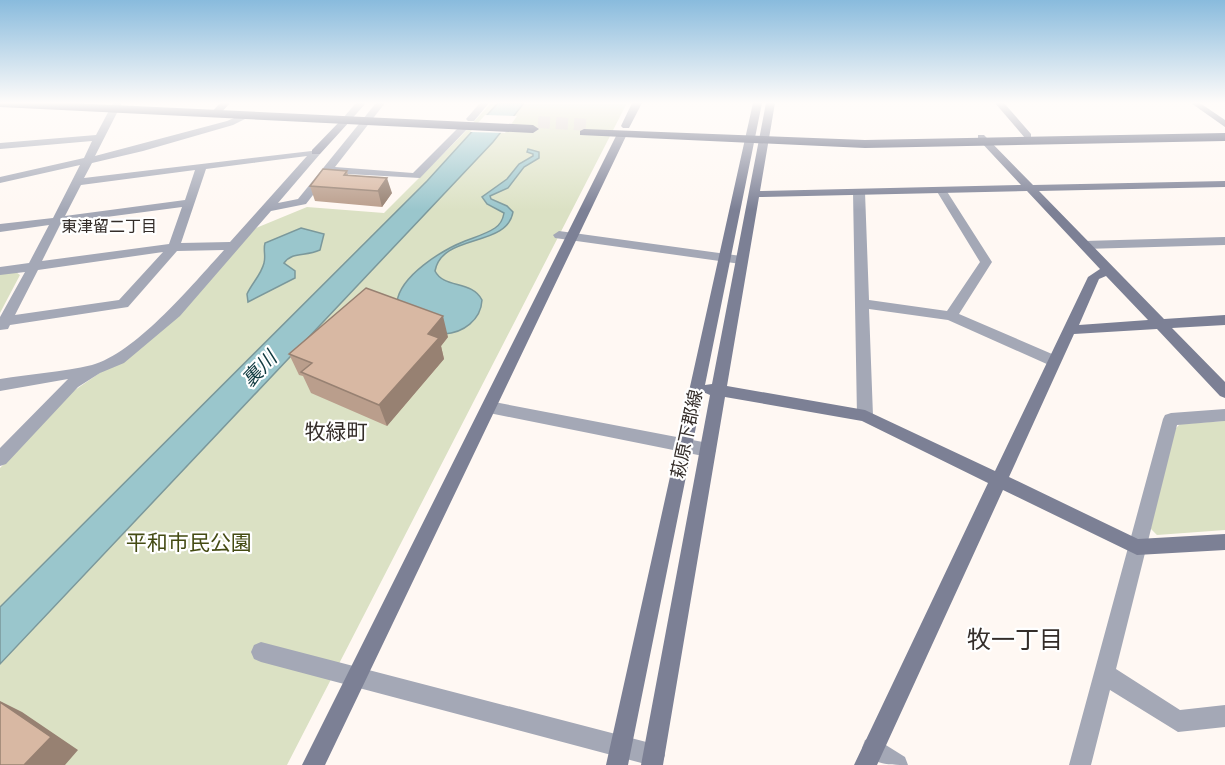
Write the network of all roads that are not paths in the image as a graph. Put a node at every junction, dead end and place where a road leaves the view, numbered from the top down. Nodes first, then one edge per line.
1 (98, 138) edge
2 (89, 139) edge
3 (177, 139) edge
4 (328, 139) edge
5 (352, 139) edge
6 (456, 139) edge
7 (619, 139) edge
8 (756, 139) edge
9 (757, 139) edge
10 (793, 139) edge
11 (998, 139) edge
12 (1088, 139) edge
13 (983, 140) junction
14 (0, 146) edge
15 (316, 152) junction
16 (86, 162) junction
17 (202, 166) junction
18 (327, 170) junction
19 (0, 180) edge
20 (76, 182) junction
21 (1225, 184) edge
22 (1030, 188) junction
23 (941, 190) junction
24 (859, 192) junction
25 (753, 194) junction
26 (189, 203) junction
27 (268, 208) junction
28 (56, 221) junction
29 (0, 228) edge
30 (565, 236) junction
31 (1225, 241) edge
32 (1084, 245) junction
33 (235, 246) junction
34 (174, 248) junction
35 (724, 258) junction
36 (741, 260) junction
37 (33, 267) junction
38 (1108, 270) junction
39 (0, 271) edge
40 (863, 304) junction
41 (951, 316) junction
42 (1225, 320) edge
43 (1160, 324) junction
44 (2, 325) edge
45 (1069, 330) junction
46 (1054, 361) junction
47 (95, 369) junction
48 (0, 385) edge
49 (697, 387) junction
50 (718, 391) junction
51 (1225, 392) edge
52 (489, 407) junction
53 (1225, 415) edge
54 (865, 416) junction
55 (685, 445) junction
56 (708, 450) junction
57 (0, 459) edge
58 (999, 481) junction
59 (1225, 542) edge
60 (1137, 547) junction
61 (261, 652) dead end
62 (1106, 675) junction
63 (356, 676) junction
64 (1225, 716) edge
65 (619, 756) edge
66 (869, 756) edge
67 (653, 760) edge
68 (313, 765) edge
69 (897, 765) edge
70 (1080, 765) edge

1 - 16 street
2 - 14 street
3 - 16 street
4 - 15 street
5 - 18 street
6 - 18 street
7 - 30 street
8 - 35 street, 萩原下郡線
9 - 25 street, 萩原下郡線
10 - 13 highway
11 - 13 highway
12 - 13 highway
13 - 22 street
15 - 17 street
15 - 27 street
16 - 19 street
16 - 20 street
17 - 20 street
17 - 26 street
18 - 27 street
20 - 28 street
21 - 22 street
22 - 23 street
22 - 32 street
23 - 24 street
23 - 41 street
24 - 25 street
24 - 40 street
25 - 36 street, 萩原下郡線
26 - 28 street
26 - 34 street
27 - 33 street
28 - 29 street
28 - 37 street
30 - 35 street
30 - 52 street
31 - 32 street
32 - 38 street
33 - 34 street
33 - 47 street
34 - 37 street
34 - 44 street
35 - 36 street
35 - 49 street, 萩原下郡線
36 - 50 street, 萩原下郡線
37 - 39 street
37 - 44 street
38 - 43 street
38 - 45 street
40 - 41 street
40 - 54 street
41 - 46 street
42 - 43 street
43 - 45 street
43 - 51 street
45 - 46 street
46 - 58 street
47 - 48 street
47 - 57 street
49 - 50 street
49 - 55 street, 萩原下郡線
50 - 54 street
50 - 56 street, 萩原下郡線
52 - 55 street
52 - 63 street
53 - 60 street
54 - 58 street
55 - 56 street
55 - 65 street, 萩原下郡線
56 - 67 street, 萩原下郡線
58 - 60 street
58 - 66 street
59 - 60 street
60 - 62 street
61 - 63 street
62 - 64 street
62 - 70 street
63 - 65 street
63 - 68 street
65 - 67 street
66 - 69 street

